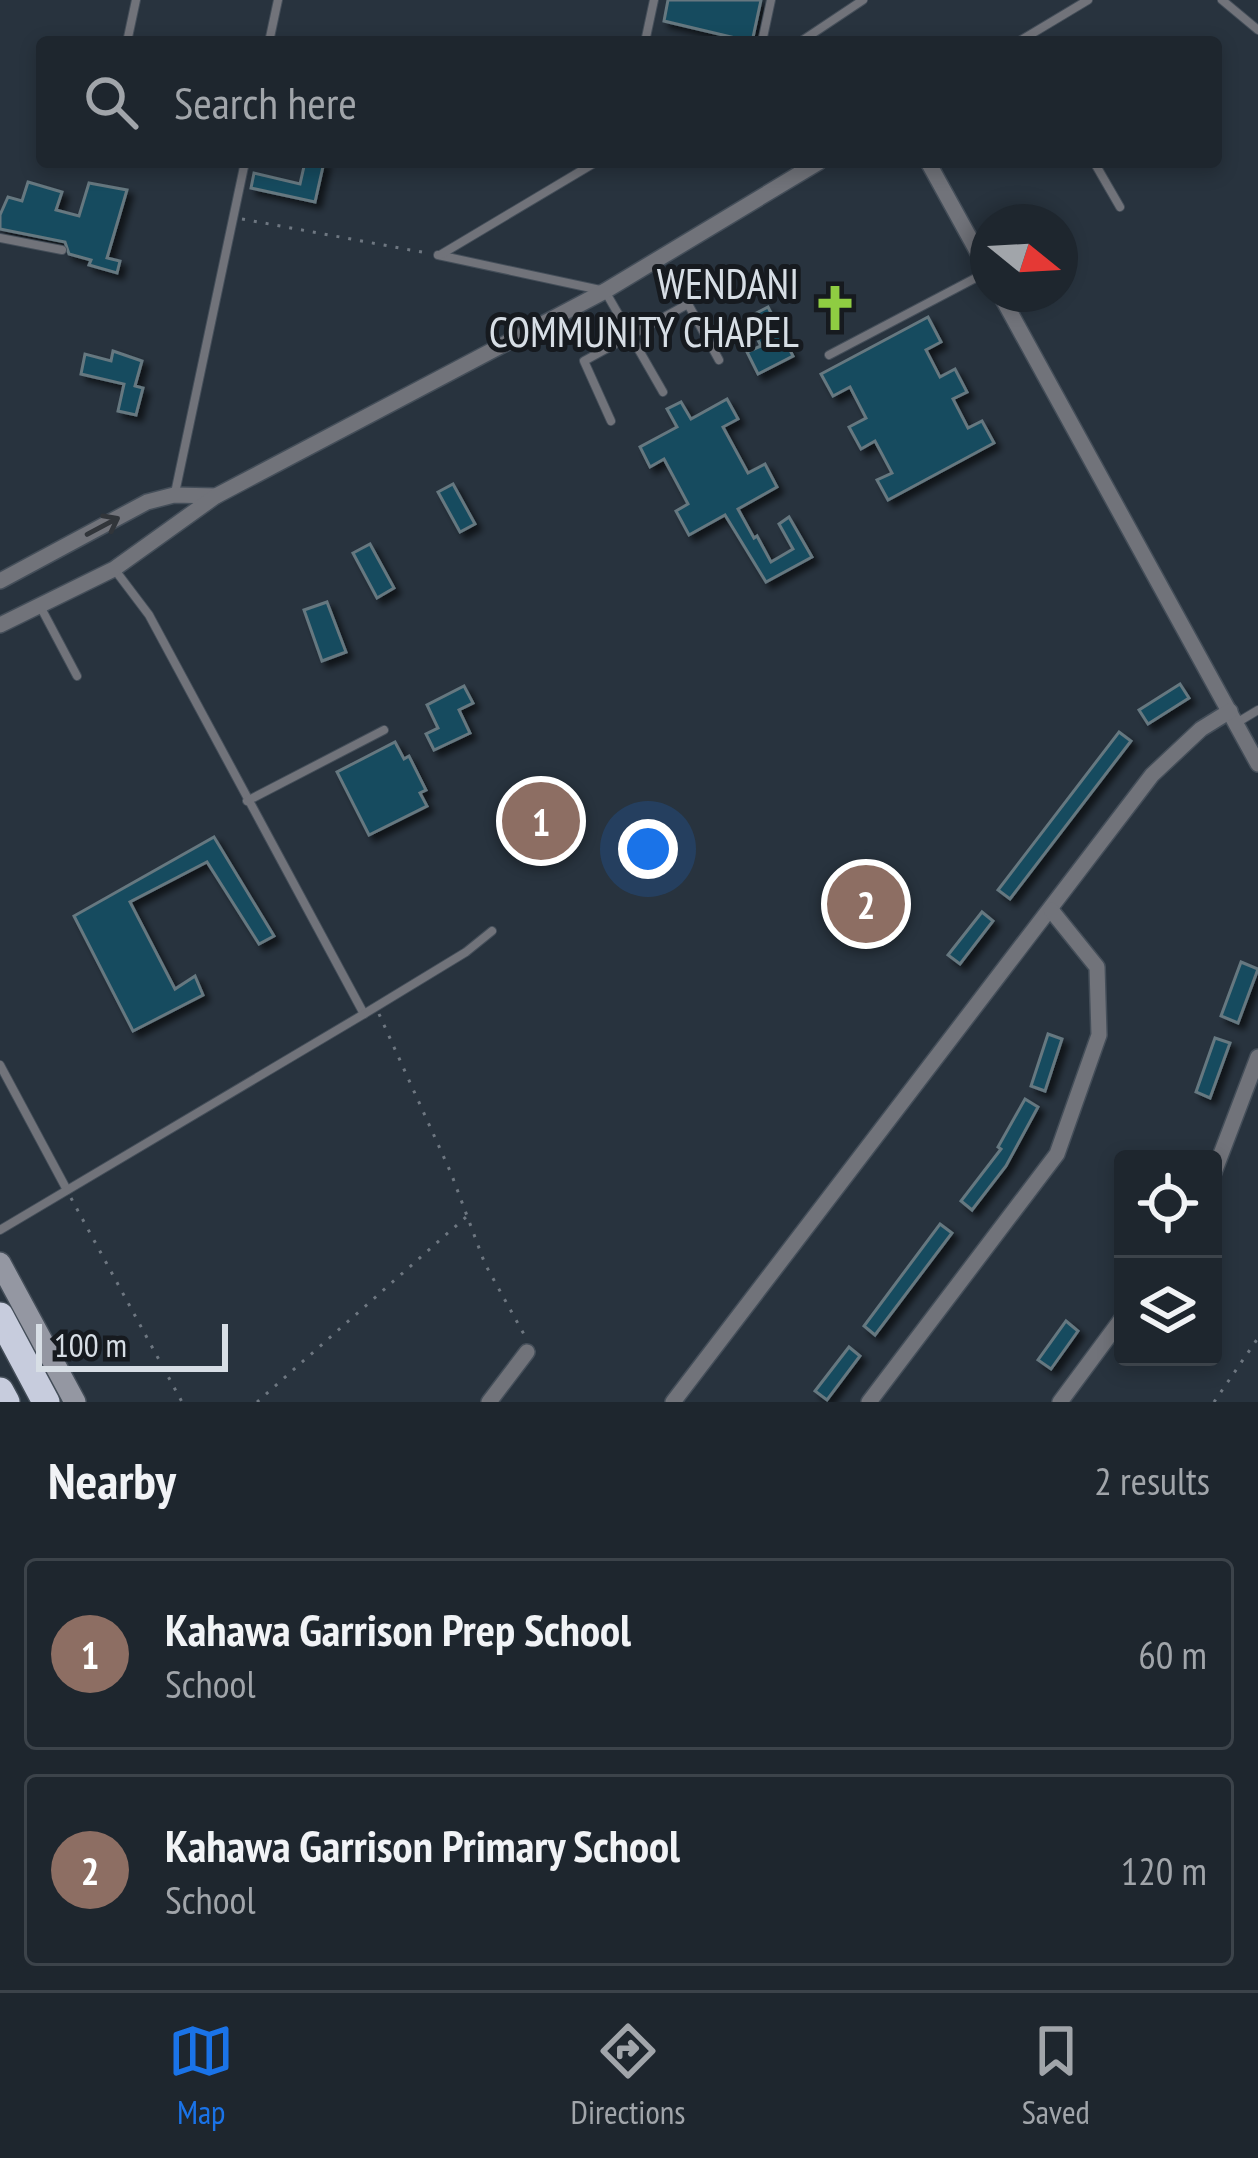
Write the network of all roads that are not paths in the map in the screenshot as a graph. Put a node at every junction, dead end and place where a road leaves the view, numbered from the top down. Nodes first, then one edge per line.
1 (136, 0) edge
2 (278, 0) edge
3 (654, 0) edge
4 (771, 0) edge
5 (863, 0) edge
6 (1088, 0) edge
7 (1222, 0) edge
8 (1258, 30) edge
9 (128, 36) edge
10 (270, 36) edge
11 (646, 36) edge
12 (763, 36) edge
13 (809, 36) edge
14 (1028, 36) edge
15 (244, 168) edge
16 (586, 168) edge
17 (809, 168) edge
18 (931, 168) edge
19 (1097, 168) edge
20 (1120, 208) dead end
21 (0, 238) edge
22 (970, 238) edge
23 (62, 250) dead end
24 (970, 281) edge
25 (605, 291) junction
26 (1010, 312) edge
27 (629, 333) junction
28 (829, 355) dead end
29 (719, 360) dead end
30 (662, 392) dead end
31 (611, 421) dead end
32 (174, 495) junction
33 (216, 496) junction
34 (115, 569) junction
35 (0, 581) edge
36 (40, 605) junction
37 (0, 625) edge
38 (76, 676) dead end
39 (1258, 710) edge
40 (1233, 717) junction
41 (384, 730) dead end
42 (1258, 764) edge
43 (248, 801) junction
44 (1052, 910) junction
45 (492, 932) dead end
46 (364, 1014) junction
47 (1258, 1057) edge
48 (0, 1065) edge
49 (1222, 1151) edge
50 (68, 1191) junction
51 (0, 1230) edge
52 (0, 1263) edge
53 (0, 1316) edge
54 (1114, 1329) edge
55 (527, 1352) road end
56 (0, 1391) edge
57 (6, 1402) edge
58 (46, 1402) edge
59 (74, 1402) edge
60 (489, 1402) edge
61 (674, 1402) edge
62 (869, 1402) edge
63 (1060, 1402) edge

1 - 9 lane
2 - 10 lane
3 - 11 lane
4 - 12 lane
5 - 13 lane
6 - 14 lane
7 - 8 lane
15 - 32 lane
16 - 25 lane
17 - 25 street
18 - 22 street
19 - 20 lane
21 - 23 lane
24 - 28 lane
25 - 27 lane
25 - 33 street
26 - 40 street
27 - 29 lane
27 - 30 lane
27 - 31 lane
32 - 33 street
35 -> 32 street
33 - 34 street
34 - 36 street
34 - 43 lane
36 - 37 street
36 - 38 lane
39 - 40 lane
40 - 42 street
40 - 44 street
41 - 43 lane
43 - 46 lane
44 - 61 street
44 - 62 street
45 - 46 lane
46 - 50 lane
47 - 49 street
48 - 50 lane
50 - 51 lane
52 - 59 main road
53 - 58 highway
54 - 63 street
55 - 60 street
56 - 57 highway

